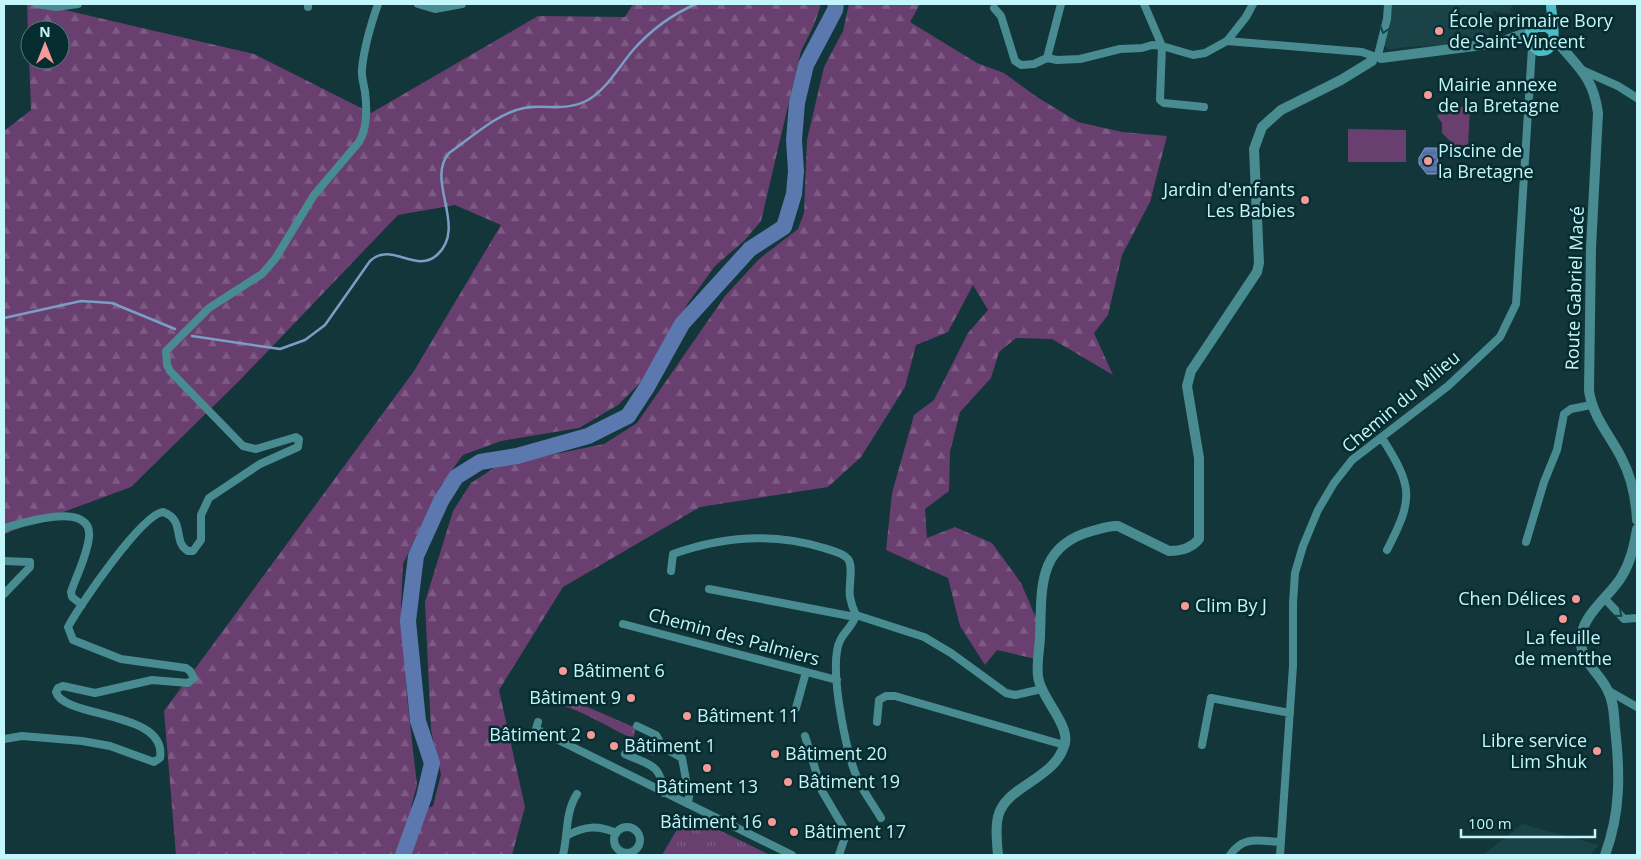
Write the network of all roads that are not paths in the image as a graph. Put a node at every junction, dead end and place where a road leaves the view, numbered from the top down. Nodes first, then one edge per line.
1 (36, 4) edge
2 (78, 4) edge
3 (378, 4) edge
4 (418, 4) edge
5 (462, 4) edge
6 (1061, 4) edge
7 (1144, 4) edge
8 (1253, 4) edge
9 (1388, 4) edge
10 (1551, 7) edge
11 (994, 8) dead end
12 (1535, 29) junction
13 (1553, 35) junction
14 (1512, 39) junction
15 (1227, 41) junction
16 (1162, 46) junction
17 (1531, 46) junction
18 (1545, 50) junction
19 (1568, 56) junction
20 (1047, 58) junction
21 (1376, 58) junction
22 (1533, 64) junction
23 (1582, 70) junction
24 (1637, 98) edge
25 (1204, 107) dead end
26 (1591, 405) junction
27 (1382, 438) junction
28 (1634, 484) edge
29 (1637, 520) edge
30 (4, 528) edge
31 (1637, 529) edge
32 (1526, 542) dead end
33 (1387, 550) dead end
34 (1635, 552) edge
35 (4, 561) edge
36 (671, 571) dead end
37 (709, 588) dead end
38 (4, 594) edge
39 (1605, 599) junction
40 (82, 604) junction
41 (856, 616) junction
42 (1637, 618) edge
43 (623, 624) dead end
44 (806, 672) junction
45 (837, 680) junction
46 (1042, 690) junction
47 (1609, 691) junction
48 (1637, 707) edge
49 (796, 708) dead end
50 (1290, 713) junction
51 (538, 722) dead end
52 (877, 722) dead end
53 (637, 726) dead end
54 (805, 736) dead end
55 (4, 739) edge
56 (1064, 745) junction
57 (1202, 745) dead end
58 (808, 750) junction
59 (795, 752) dead end
60 (625, 754) dead end
61 (664, 793) junction
62 (577, 794) dead end
63 (688, 804) junction
64 (881, 818) dead end
65 (616, 833) junction
66 (568, 835) junction
67 (1280, 842) junction
68 (639, 852) edge
69 (563, 855) edge
70 (792, 855) edge
71 (839, 855) edge
72 (998, 855) edge
73 (1230, 855) edge
74 (1280, 855) edge
75 (1606, 855) edge

1 - 2 street
3 - 40 street
4 - 5 street
6 - 20 street
7 - 16 street
8 - 15 street
9 -> 21 street
10 - 12 main road
10 - 13 main road
11 - 20 street
12 - 13 main road
12 - 14 street
12 - 17 main road
13 - 18 main road
13 - 19 street, Route Gabriel Macé
14 - 17 street
14 - 21 street
15 - 16 street
15 - 21 street
16 - 20 street
16 - 25 street
17 - 18 main road
17 - 22 street, Chemin du Milieu
18 - 19 street, Route Gabriel Macé
18 - 22 street
19 - 23 street, Route Gabriel Macé
21 - 46 street
22 - 27 street, Chemin du Milieu
23 - 24 street
23 - 26 street, Route Gabriel Macé
26 - 28 street, Route Gabriel Macé
26 - 32 street
27 - 33 street
27 - 50 street, Chemin du Milieu
28 - 29 street, Route Gabriel Macé
30 - 40 street
31 - 34 street
34 - 39 street
35 - 38 street
36 - 41 street
37 - 41 street
39 -> 42 street
39 - 47 street
40 - 55 street
41 - 45 street
41 - 46 street
43 - 44 street, Chemin des Palmiers
44 - 45 street, Chemin des Palmiers
44 - 49 street
45 - 64 street
46 - 56 street
47 - 48 street
47 - 75 street
50 - 57 street
50 - 67 street, Chemin du Milieu
51 - 61 street
52 - 56 street
53 - 63 street
54 - 58 street
56 - 72 street
58 - 59 street
58 - 71 street
60 - 61 street
61 - 63 street
62 - 66 street
63 - 70 street
65 - 66 street
65 - 68 street
65 - 68 street
66 - 69 street
67 - 73 street
67 - 74 street, Chemin du Milieu

